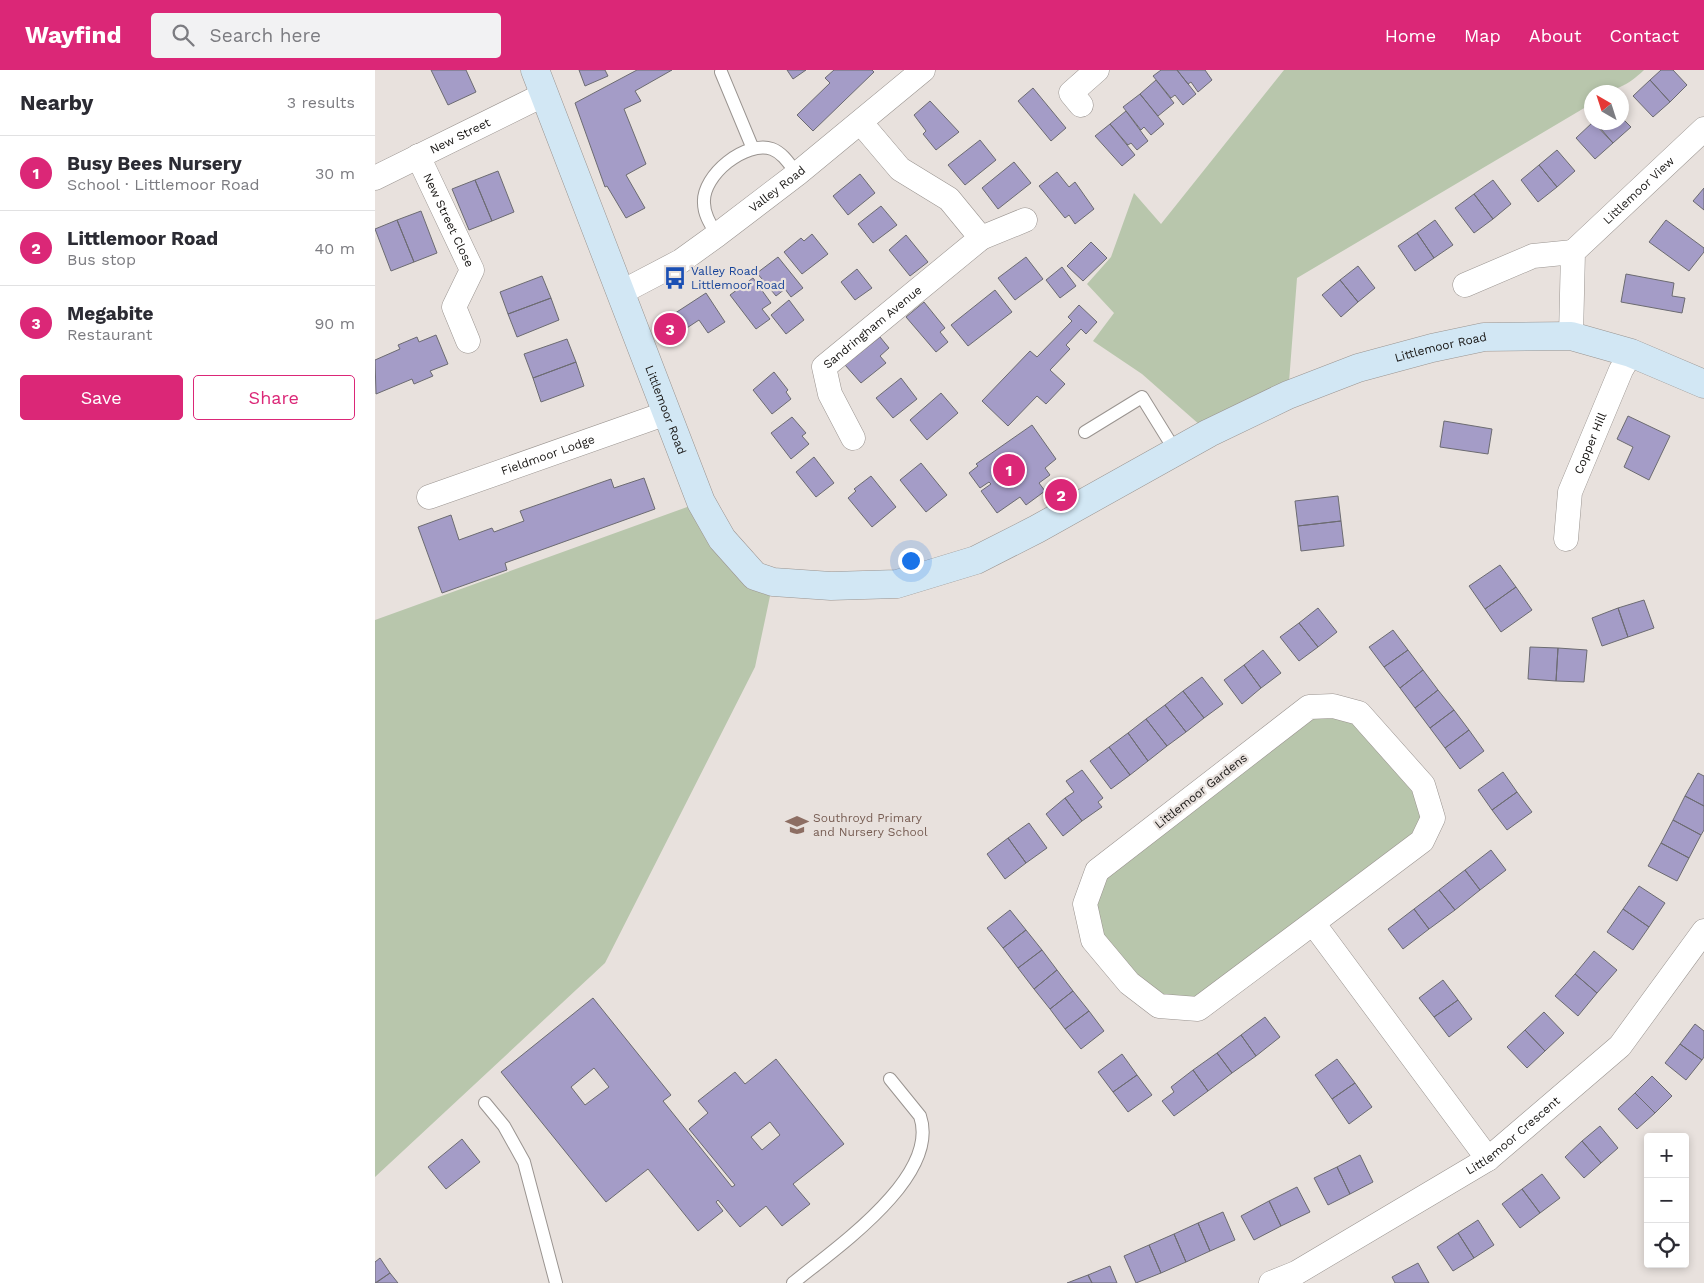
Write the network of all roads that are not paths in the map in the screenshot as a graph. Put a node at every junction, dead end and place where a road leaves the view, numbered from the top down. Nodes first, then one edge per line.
1 (923, 70) edge
2 (1097, 70) edge
3 (721, 72) dead end
4 (540, 82) edge
5 (1081, 104) dead end
6 (861, 123) junction
7 (1704, 129) edge
8 (753, 149) junction
9 (417, 156) junction
10 (797, 174) junction
11 (375, 178) edge
12 (1025, 220) dead end
13 (717, 235) junction
14 (981, 238) junction
15 (1573, 252) junction
16 (1465, 285) dead end
17 (621, 293) junction
18 (1571, 336) junction
19 (468, 341) dead end
20 (1631, 352) junction
21 (1704, 384) edge
22 (667, 413) junction
23 (1085, 432) dead end
24 (853, 438) dead end
25 (1175, 452) junction
26 (429, 497) dead end
27 (1565, 538) dead end
28 (1313, 923) junction
29 (1704, 931) edge
30 (890, 1079) dead end
31 (485, 1104) dead end
32 (1488, 1159) junction
33 (1298, 1278) edge
34 (556, 1283) edge
35 (793, 1283) edge
36 (1271, 1283) edge

1 - 6 street, Valley Road
2 - 5 street
3 - 8 lane
4 - 9 street, New Street
4 - 17 street, Littlemoor Road
6 - 10 street, Valley Road
6 - 14 street
7 - 15 street, Littlemoor View
8 - 10 lane
8 - 13 lane
9 - 11 street, New Street
9 - 19 street, New Street Close
10 - 13 street, Valley Road
12 - 14 street, Sandringham Avenue
13 - 17 street, Valley Road
14 - 24 street, Sandringham Avenue
15 - 16 street
15 - 18 street
17 - 22 street, Littlemoor Road
18 - 20 street, Littlemoor Road
18 - 25 street, Littlemoor Road
20 - 21 street, Littlemoor Road
20 - 27 street, Copper Hill
22 - 25 street, Littlemoor Road
22 - 26 street, Fieldmoor Lodge
23 - 25 lane
28 - 28 street, Littlemoor Gardens
28 - 32 street
29 - 32 street, Littlemoor Crescent
30 - 35 lane
31 - 34 lane
32 - 33 street, Littlemoor Crescent
33 - 36 street, Littlemoor Crescent

